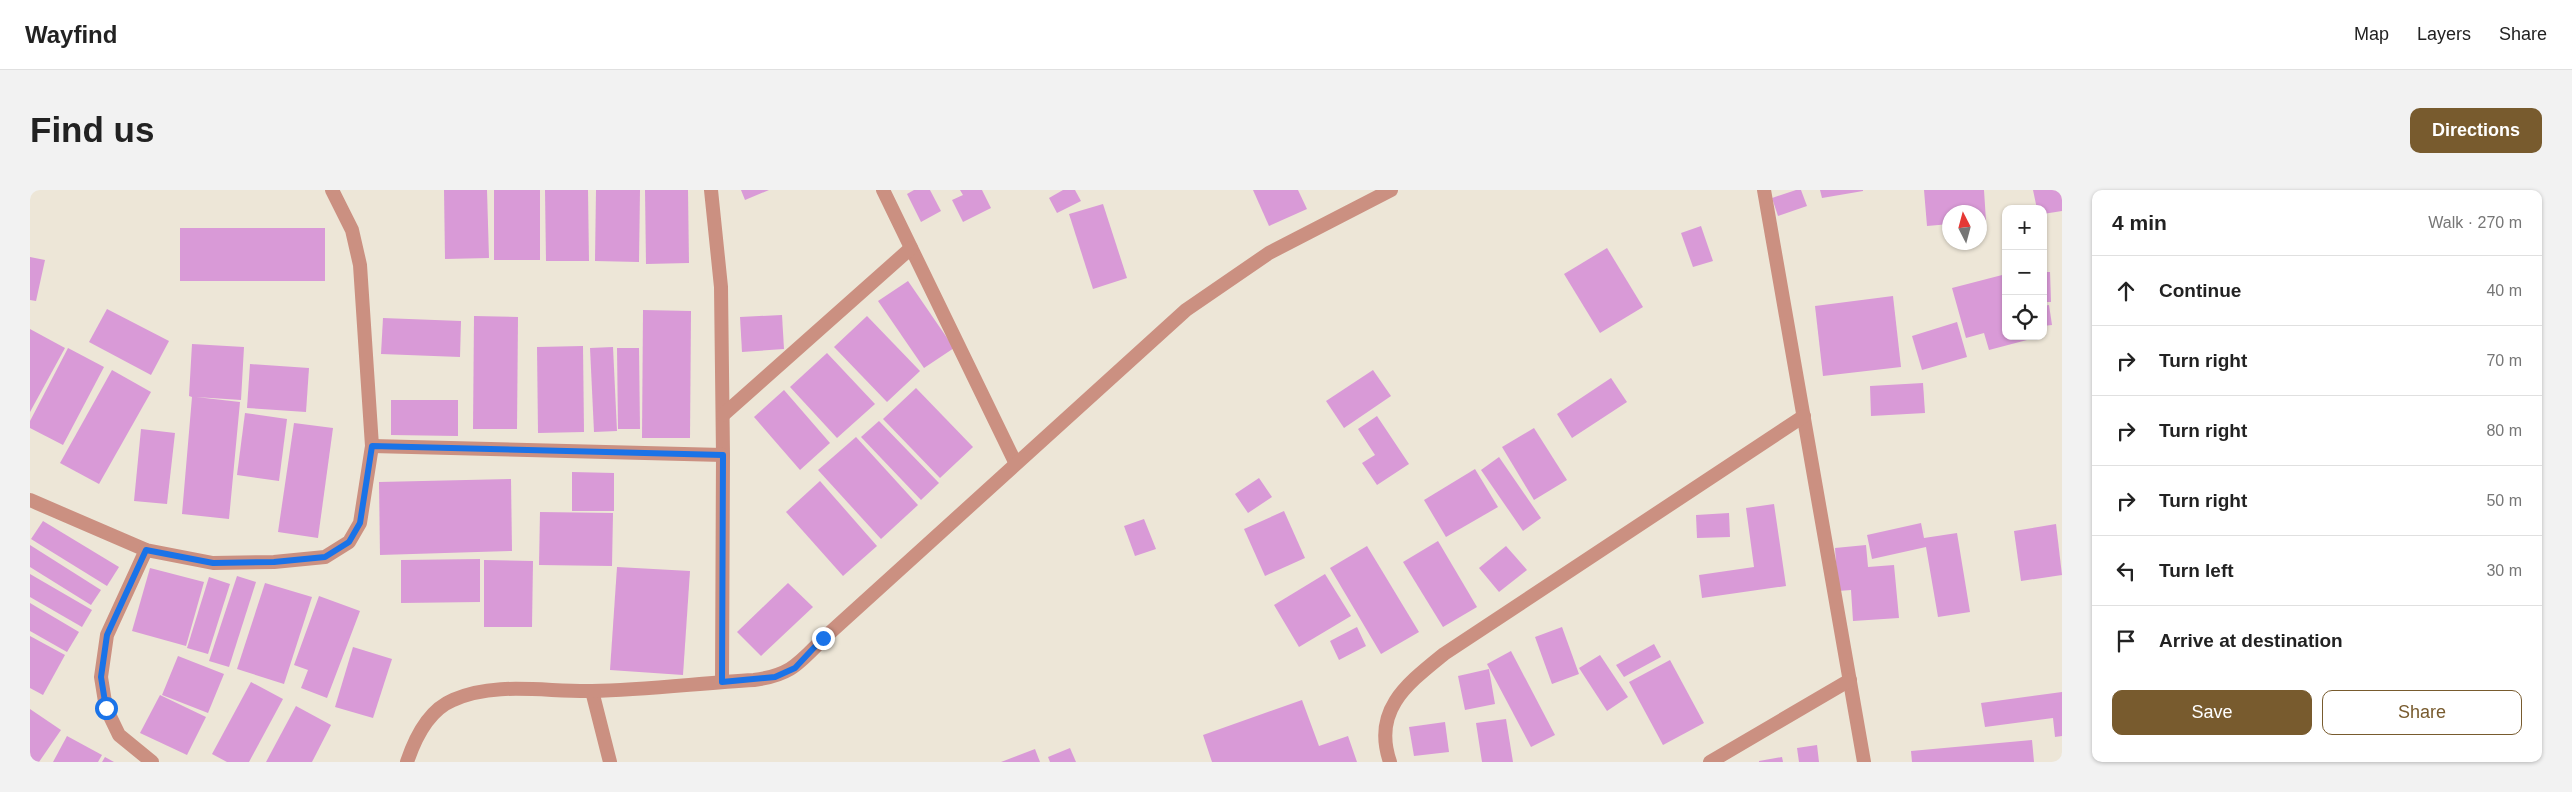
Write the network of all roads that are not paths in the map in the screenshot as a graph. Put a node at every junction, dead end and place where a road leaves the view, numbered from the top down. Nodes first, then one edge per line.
1 (332, 190) edge
2 (711, 190) edge
3 (883, 190) edge
4 (1391, 190) edge
5 (1764, 190) edge
6 (911, 248) junction
7 (723, 415) junction
8 (1804, 416) junction
9 (372, 446) junction
10 (723, 455) junction
11 (1015, 462) junction
12 (30, 500) edge
13 (146, 550) junction
14 (1850, 680) junction
15 (722, 682) junction
16 (592, 691) junction
17 (152, 762) edge
18 (407, 762) edge
19 (610, 762) edge
20 (1390, 762) edge
21 (1710, 762) edge
22 (1864, 762) edge

1 - 9 street
2 - 7 street
3 - 6 street
4 - 11 street
5 - 8 street
6 - 7 street
6 - 11 street
7 - 10 street
8 - 14 street
8 - 20 street
9 - 10 street
9 - 13 street
10 - 15 street
11 - 15 street
12 - 13 street
13 - 17 street
14 - 21 street
14 - 22 street
15 - 16 street
16 - 18 street
16 - 19 street

